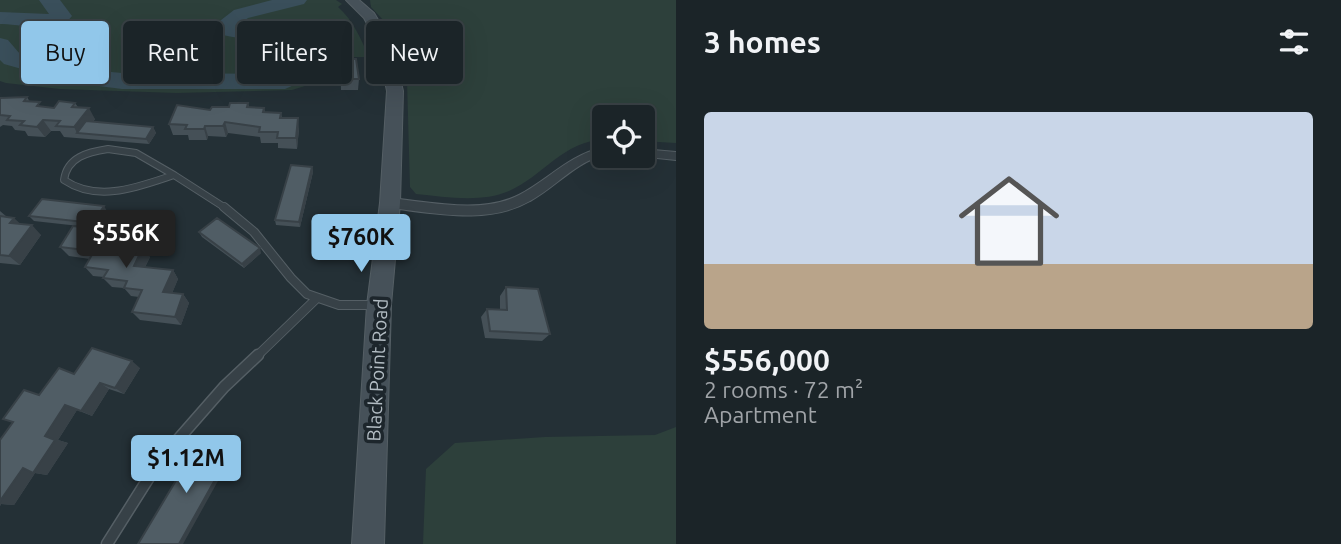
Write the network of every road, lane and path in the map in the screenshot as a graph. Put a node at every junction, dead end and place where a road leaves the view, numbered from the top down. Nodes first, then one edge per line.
1 (352, 0) edge
2 (592, 153) edge
3 (655, 154) edge
4 (676, 156) edge
5 (174, 175) junction
6 (390, 203) junction
7 (316, 299) junction
8 (379, 305) junction
9 (107, 544) edge
10 (368, 544) edge

1 - 6 main road, Black Point Road
2 - 6 street
3 - 4 street
5 - 5 lane
5 - 7 lane
6 - 8 main road, Black Point Road
7 - 8 lane
7 - 9 lane
8 - 10 main road, Black Point Road

